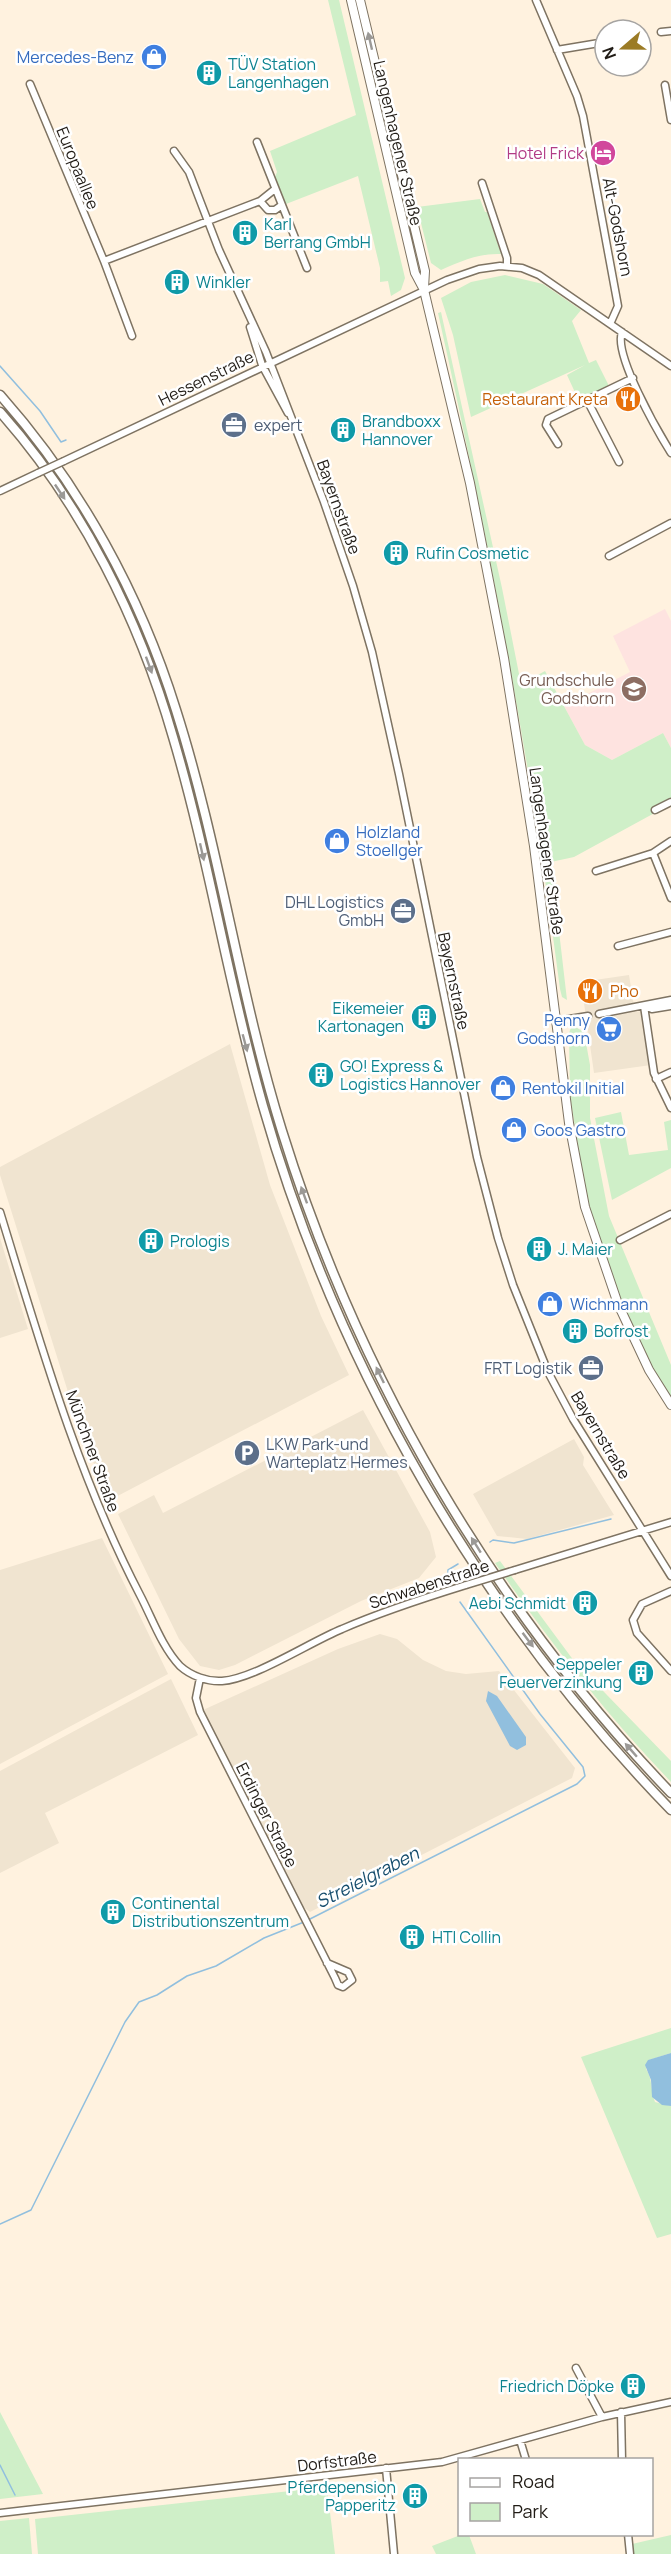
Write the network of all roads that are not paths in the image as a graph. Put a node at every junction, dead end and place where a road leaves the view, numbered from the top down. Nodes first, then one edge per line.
1 (351, 0) edge
2 (360, 0) edge
3 (536, 0) edge
4 (671, 31) edge
5 (662, 32) dead end
6 (593, 44) edge
7 (557, 50) junction
8 (30, 84) dead end
9 (665, 85) dead end
10 (671, 120) edge
11 (257, 142) dead end
12 (174, 151) dead end
13 (482, 183) dead end
14 (275, 189) junction
15 (260, 201) junction
16 (282, 205) junction
17 (206, 220) junction
18 (104, 261) junction
19 (507, 266) junction
20 (307, 268) dead end
21 (424, 290) junction
22 (245, 310) junction
23 (610, 324) junction
24 (622, 332) junction
25 (132, 336) dead end
26 (270, 362) junction
27 (262, 366) junction
28 (671, 366) edge
29 (633, 378) junction
30 (0, 395) edge
31 (587, 400) junction
32 (0, 412) edge
33 (290, 415) junction
34 (558, 444) dead end
35 (671, 453) edge
36 (620, 462) dead end
37 (0, 491) edge
38 (671, 523) edge
39 (609, 556) dead end
40 (671, 802) edge
41 (655, 810) dead end
42 (671, 841) edge
43 (653, 853) junction
44 (596, 871) dead end
45 (671, 898) edge
46 (671, 932) edge
47 (618, 946) dead end
48 (671, 1000) edge
49 (644, 1006) junction
50 (671, 1006) edge
51 (598, 1014) dead end
52 (588, 1016) dead end
53 (557, 1021) junction
54 (671, 1072) edge
55 (656, 1079) junction
56 (671, 1108) edge
57 (0, 1212) edge
58 (671, 1214) edge
59 (621, 1240) dead end
60 (671, 1405) edge
61 (671, 1522) edge
62 (643, 1530) junction
63 (671, 1576) edge
64 (671, 1591) edge
65 (671, 1671) edge
66 (200, 1678) junction
67 (671, 1793) edge
68 (671, 1810) edge
69 (327, 1963) junction
70 (576, 2368) dead end
71 (671, 2402) edge
72 (621, 2412) junction
73 (602, 2417) junction
74 (520, 2440) junction
75 (525, 2458) edge
76 (622, 2458) edge
77 (386, 2468) junction
78 (0, 2513) edge
79 (628, 2536) edge
80 (394, 2554) edge
81 (630, 2554) edge

1 - 21 main road, Langenhagener Straße
21 -> 2 main road, Langenhagener Straße
3 - 7 street, Alt-Godshorn
4 - 5 street
6 - 7 street
7 - 23 street, Alt-Godshorn
8 - 18 street, Europaallee
9 - 10 street
11 - 14 street
12 - 17 street
13 - 19 street
14 - 15 street
14 - 16 street
15 - 16 street
15 - 17 street
16 - 20 street
17 - 18 street
17 - 22 street
18 - 25 street, Europaallee
19 - 21 street, Hessenstraße
19 - 23 street
21 - 26 street, Hessenstraße
21 - 53 main road, Langenhagener Straße
22 - 26 street
22 - 27 street
23 - 24 street
24 - 28 street
24 - 29 street
26 - 27 street, Hessenstraße
26 - 33 street, Bayernstraße
27 - 33 street, Bayernstraße
27 - 37 street, Hessenstraße, bridge
29 - 31 street
29 - 35 street
67 -> 30 highway
31 - 34 street
31 - 36 street
32 -> 68 highway
33 - 62 street, Bayernstraße
38 - 39 street
40 - 41 street
42 - 43 street
43 - 44 street
43 - 45 street
46 - 47 street
48 - 49 street
49 - 50 street
49 - 51 street
49 - 55 street
52 - 53 street
53 - 60 main road, Langenhagener Straße
54 - 55 street
55 - 56 street
57 - 66 street, Münchner Straße
58 - 59 street
61 - 62 street, Schwabenstraße
62 - 63 street, Bayernstraße
62 - 66 street, Schwabenstraße, bridge
64 - 65 street
66 - 69 street, Erdinger Straße
69 - 69 street, Erdinger Straße
70 - 73 street
71 - 72 street, Dorfstraße
72 - 73 street, Dorfstraße
72 - 76 street
73 - 74 street, Dorfstraße
74 - 75 street
74 - 77 street, Dorfstraße
77 - 78 street, Dorfstraße
77 - 80 street
79 - 81 street

